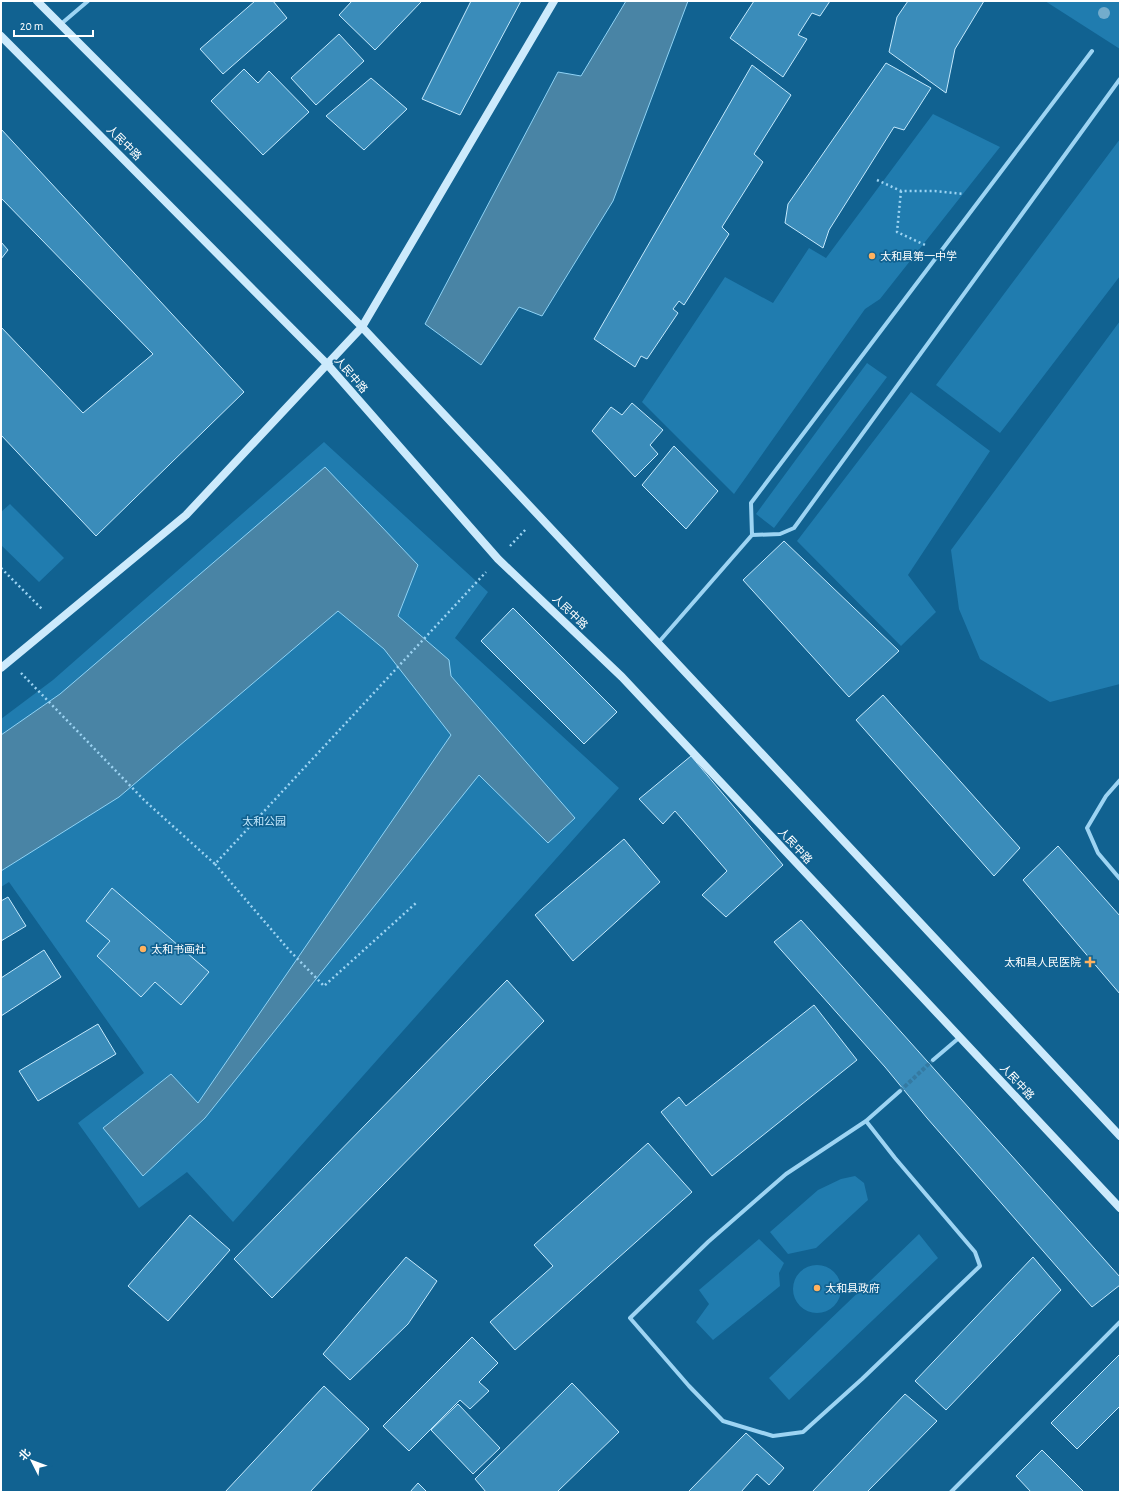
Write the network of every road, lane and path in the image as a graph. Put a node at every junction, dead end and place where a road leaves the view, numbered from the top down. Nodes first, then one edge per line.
1 (37, 1) edge
2 (88, 1) edge
3 (554, 1) edge
4 (60, 25) junction
5 (1, 36) edge
6 (1092, 51) dead end
7 (1120, 80) edge
8 (877, 180) dead end
9 (901, 191) junction
10 (982, 196) junction
11 (940, 251) junction
12 (362, 328) junction
13 (327, 364) junction
14 (752, 535) junction
15 (1, 568) edge
16 (56, 623) junction
17 (436, 624) dead end
18 (658, 643) junction
19 (1, 668) edge
20 (35, 687) dead end
21 (1120, 780) edge
22 (215, 864) junction
23 (1120, 879) edge
24 (416, 903) dead end
25 (960, 1038) junction
26 (933, 1060) tunnel mouth
27 (900, 1091) tunnel mouth
28 (866, 1121) junction
29 (1120, 1136) edge
30 (1120, 1208) edge
31 (1120, 1322) edge
32 (951, 1492) edge

1 - 4 main road
2 - 4 street
3 - 12 main road
4 - 12 main road
5 - 13 main road, 人民中路
6 - 10 street
7 - 14 street
8 - 9 path
9 - 10 path
9 - 11 path
10 - 11 street
11 - 14 street
12 - 13 main road
12 - 18 main road
13 - 16 main road
13 - 25 main road, 人民中路
14 - 18 street
15 - 16 path
16 - 19 main road
17 - 22 path
18 - 29 main road
20 - 22 path
21 - 23 street
22 - 24 path
25 - 26 street
25 - 30 main road, 人民中路
27 - 28 street
28 - 28 street
31 - 32 street

